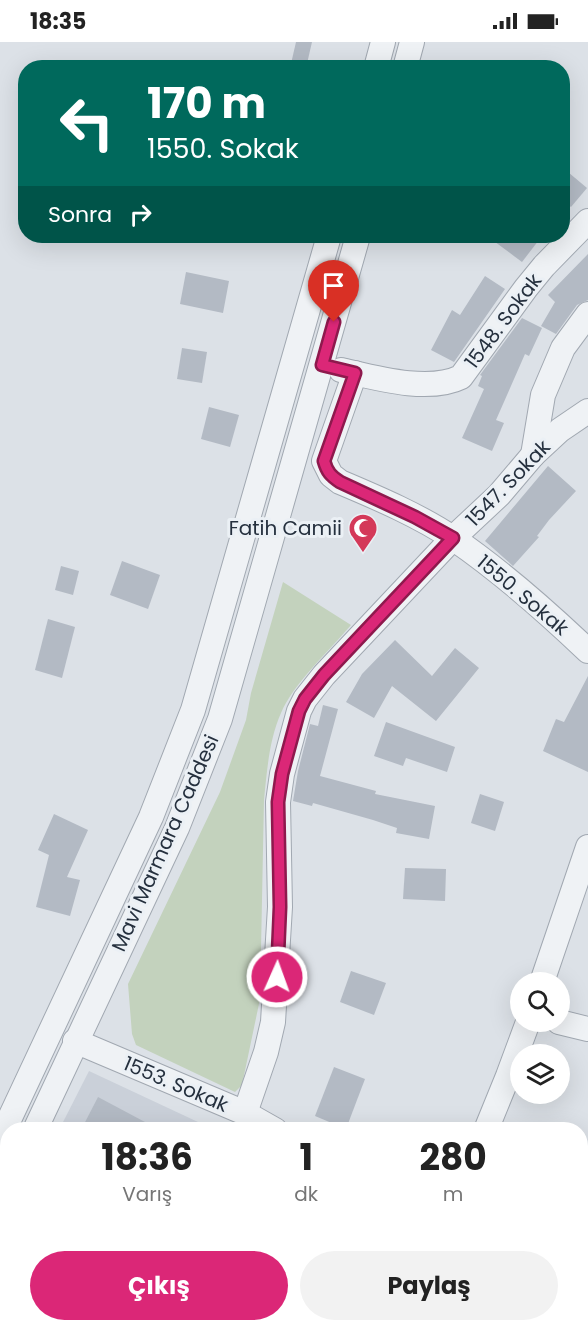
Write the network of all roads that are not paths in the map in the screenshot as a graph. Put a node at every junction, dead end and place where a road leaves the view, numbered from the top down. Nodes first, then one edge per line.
1 (383, 42) edge
2 (412, 42) edge
3 (378, 60) edge
4 (407, 60) edge
5 (588, 221) edge
6 (570, 239) edge
7 (327, 243) edge
8 (356, 243) edge
9 (566, 243) edge
10 (588, 314) edge
11 (294, 360) junction
12 (322, 365) junction
13 (355, 373) junction
14 (588, 411) edge
15 (533, 454) junction
16 (453, 538) junction
17 (588, 651) edge
18 (588, 848) edge
19 (545, 972) edge
20 (570, 1024) edge
21 (588, 1029) edge
22 (524, 1032) edge
23 (75, 1041) junction
24 (245, 1113) junction
25 (8, 1122) edge
26 (39, 1122) edge
27 (261, 1122) edge
28 (489, 1122) edge

1 - 3 street
2 - 4 street
5 - 6 street, 1548. Sokak
7 - 11 street
8 - 12 street, Mavi Marmara Caddesi
9 - 13 street, 1548. Sokak
10 - 15 street
11 - 12 street, 1548. Sokak
11 - 25 street
12 - 13 street, 1548. Sokak
12 - 23 street, Mavi Marmara Caddesi
13 - 16 street, 1550. Sokak
14 - 15 street, 1547. Sokak
15 - 16 street, 1547. Sokak
16 - 17 street, 1550. Sokak
16 - 24 street, 1547. Sokak
18 - 19 street
20 - 21 street
22 - 28 street
23 - 24 street, 1553. Sokak
23 - 26 street, Mavi Marmara Caddesi
24 - 27 street, 1553. Sokak

